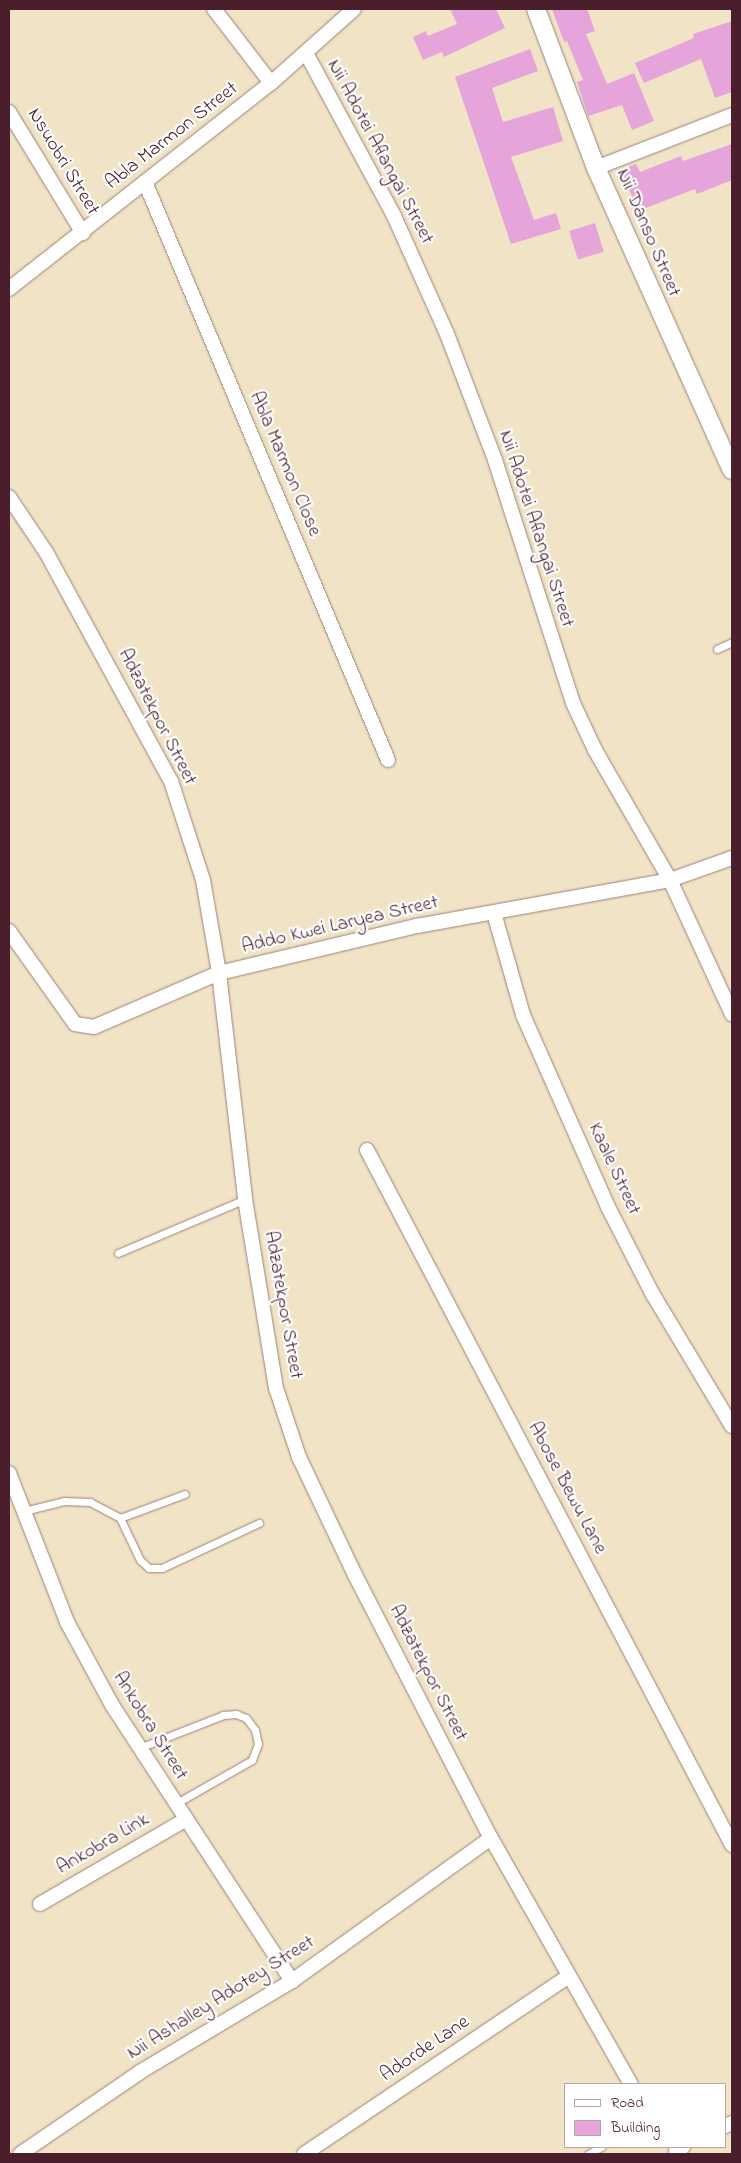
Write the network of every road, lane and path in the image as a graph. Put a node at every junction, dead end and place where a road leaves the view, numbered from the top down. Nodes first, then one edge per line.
1 (214, 9) edge
2 (354, 9) edge
3 (536, 9) edge
4 (306, 53) junction
5 (271, 84) junction
6 (9, 112) edge
7 (732, 115) edge
8 (596, 168) junction
9 (145, 182) junction
10 (83, 233) junction
11 (9, 289) edge
12 (732, 470) edge
13 (9, 498) edge
14 (732, 642) edge
15 (717, 649) dead end
16 (388, 760) dead end
17 (732, 858) edge
18 (670, 880) junction
19 (494, 913) junction
20 (9, 931) edge
21 (219, 974) junction
22 (732, 1014) edge
23 (367, 1150) dead end
24 (244, 1199) junction
25 (118, 1253) dead end
26 (732, 1426) edge
27 (9, 1474) edge
28 (185, 1494) dead end
29 (24, 1511) junction
30 (120, 1518) junction
31 (259, 1523) dead end
32 (139, 1748) junction
33 (175, 1804) junction
34 (185, 1820) junction
35 (491, 1838) junction
36 (732, 1845) edge
37 (40, 1904) dead end
38 (569, 1976) junction
39 (292, 1981) junction
40 (630, 2083) edge
41 (599, 2148) edge
42 (20, 2154) edge
43 (304, 2154) edge
44 (588, 2154) edge

1 - 5 street
2 - 4 street, Abla Marmon Street
3 - 8 street, Nii Danso Street
4 - 5 street, Abla Marmon Street
4 - 18 street, Nii Adotei Aflangai Street
5 - 9 street, Abla Marmon Street
6 - 10 street, Nsuobri Street
7 - 8 street
8 - 12 street, Nii Danso Street
9 - 10 street, Abla Marmon Street
9 - 16 street, Abla Marmon Close
10 - 11 street, Abla Marmon Street
13 - 21 street, Adzatekpor Street
14 - 15 lane
17 - 18 street, Addo Kwei Laryea Street
18 - 19 street, Addo Kwei Laryea Street
18 - 22 street, Nii Adotei Aflangai Street
19 - 21 street, Addo Kwei Laryea Street
19 - 26 street, Kaale Street
20 - 21 street, Addo Kwei Laryea Street
21 - 24 street, Adzatekpor Street
23 - 36 street, Abose Bewu Lane
24 - 25 lane
24 - 35 street, Adzatekpor Street
27 - 29 street, Ankobra Street
28 - 30 lane
29 - 30 lane
29 - 32 street, Ankobra Street
30 - 31 lane
32 - 33 street, Ankobra Street
32 - 33 lane
33 - 34 street, Ankobra Street
34 - 37 street, Ankobra Link
34 - 39 street, Ankobra Street
35 - 38 street, Adzatekpor Street
35 - 39 street, Nii Ashalley Adotey Street
38 - 40 street, Adzatekpor Street
38 - 43 street, Adorde Lane
39 - 42 street, Nii Ashalley Adotey Street
41 - 44 lane

